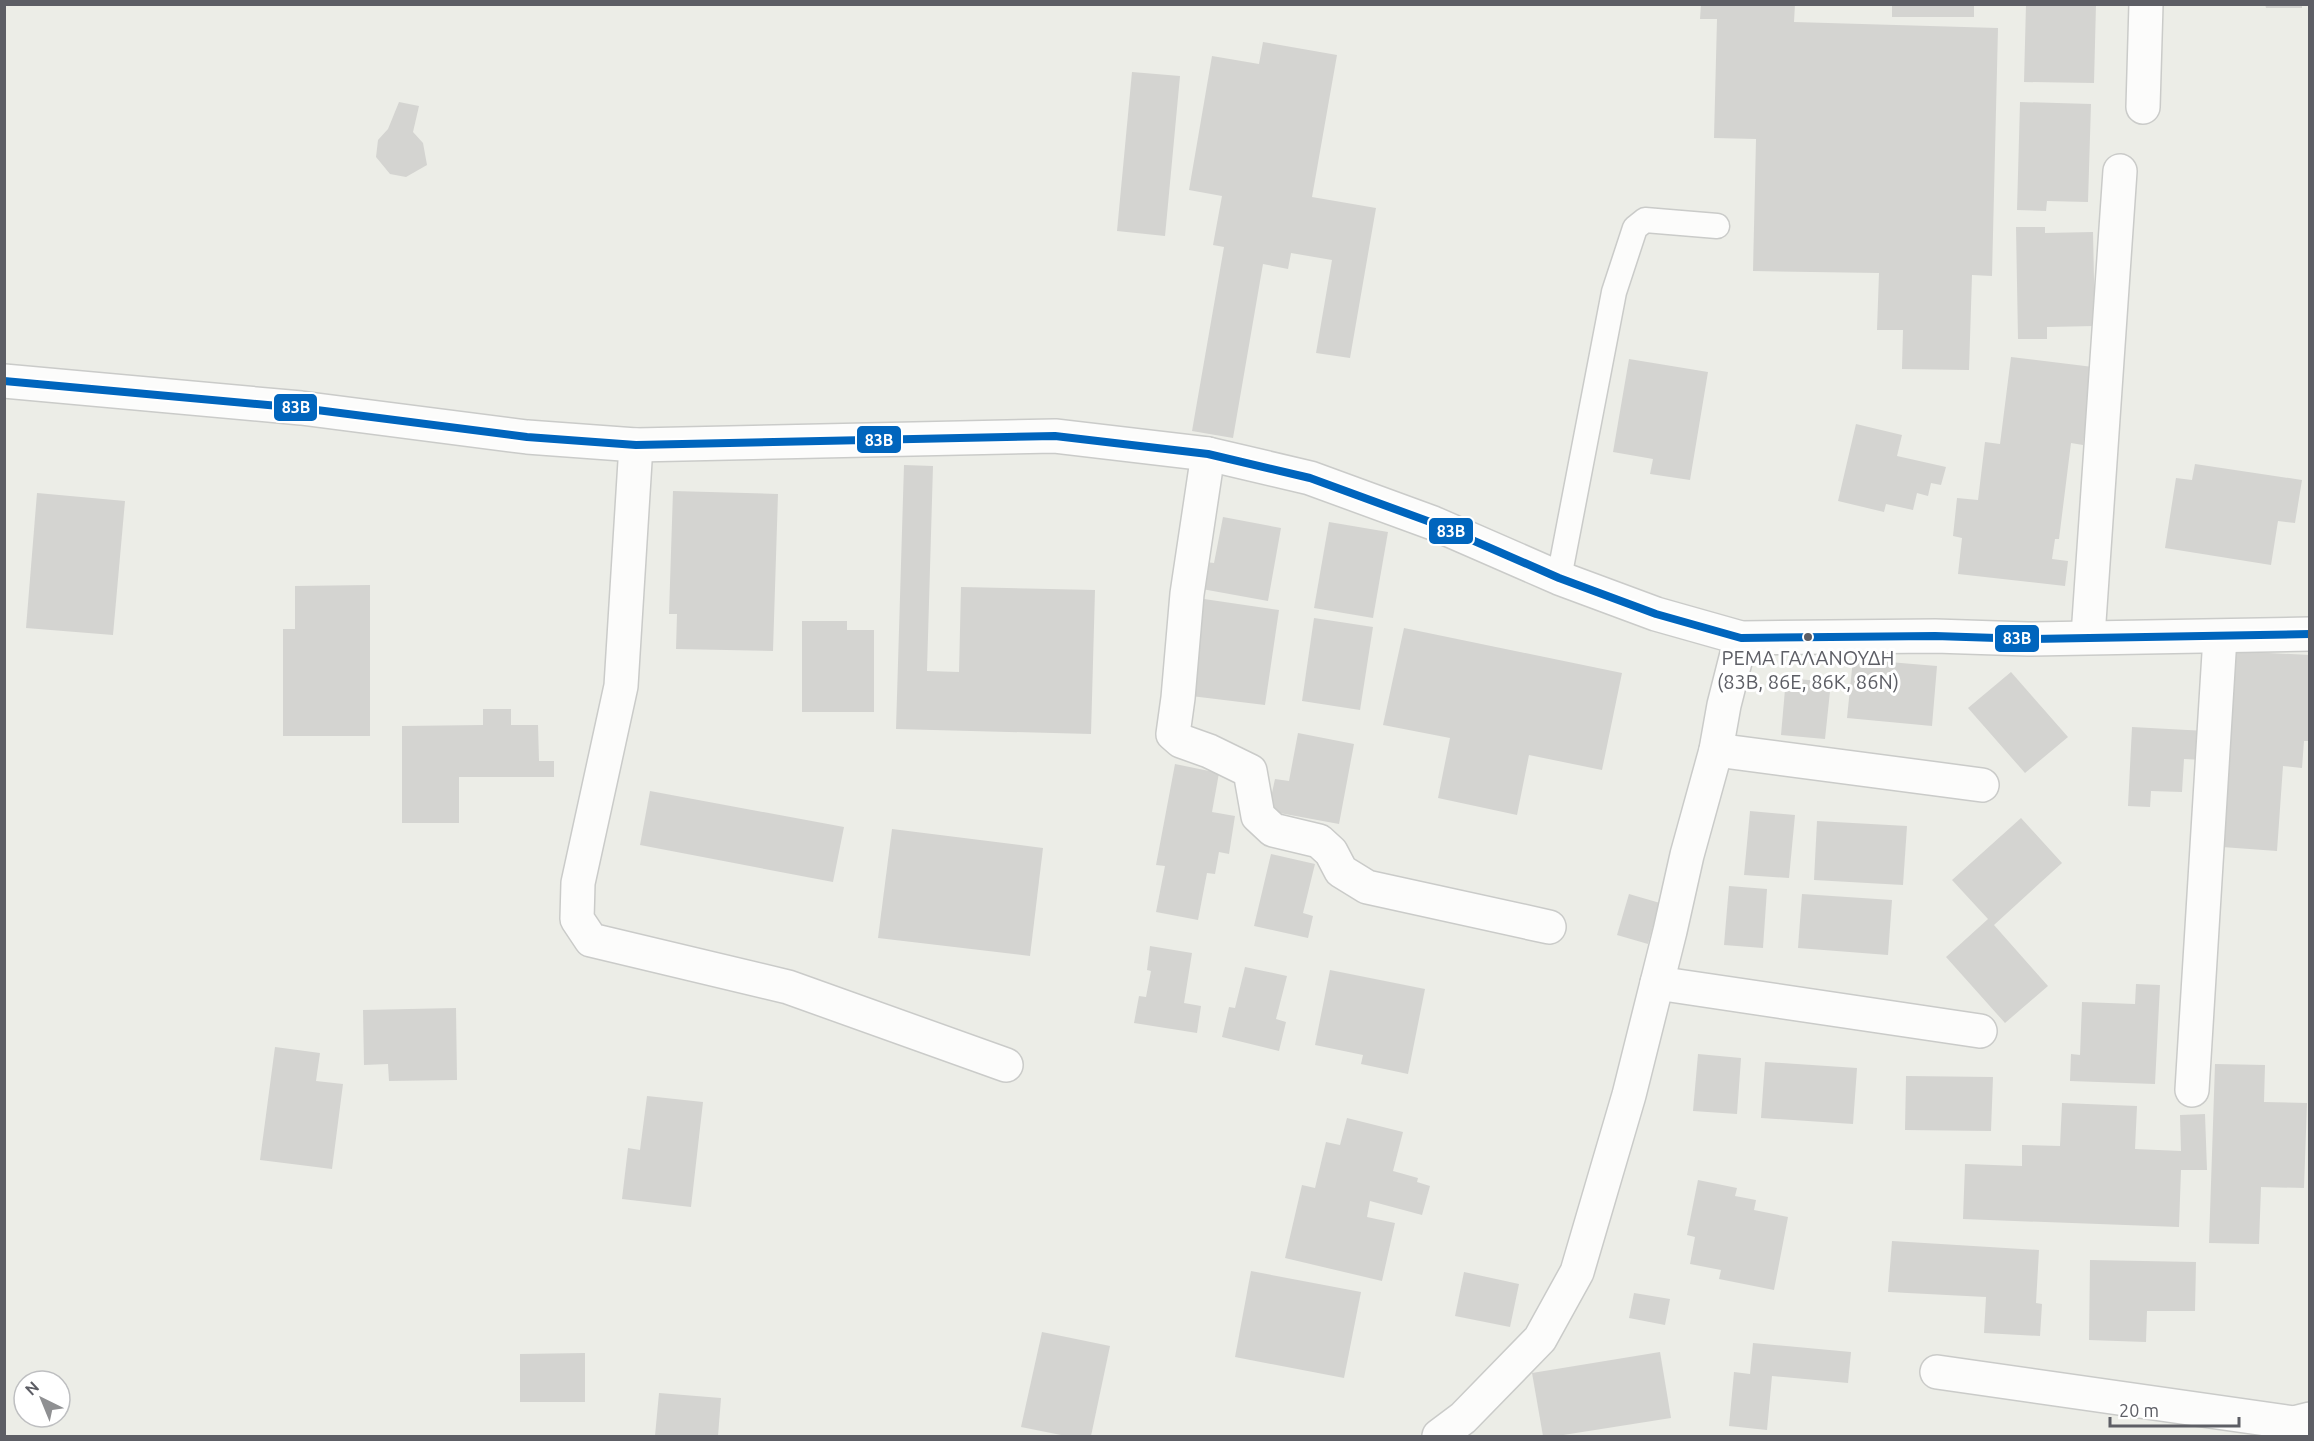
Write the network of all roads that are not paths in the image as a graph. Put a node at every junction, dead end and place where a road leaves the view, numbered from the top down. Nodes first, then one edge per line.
1 (2146, 4) edge
2 (2143, 107) dead end
3 (2120, 171) dead end
4 (1718, 226) dead end
5 (4, 381) edge
6 (636, 445) junction
7 (1208, 454) junction
8 (1559, 578) junction
9 (2310, 634) edge
10 (2088, 636) junction
11 (2220, 637) junction
12 (1741, 638) junction
13 (1716, 750) junction
14 (1982, 785) dead end
15 (1549, 927) dead end
16 (1658, 984) junction
17 (1980, 1031) dead end
18 (1006, 1065) dead end
19 (2192, 1090) dead end
20 (1937, 1372) dead end
21 (2310, 1419) edge
22 (1439, 1437) edge

1 - 2 street
3 - 10 street
4 - 8 lane
5 - 6 street
6 - 7 street
6 - 18 street
7 - 8 street
7 - 15 street
8 - 12 street
9 - 11 street
10 - 11 street
10 - 12 street
11 - 19 street
12 - 13 street
13 - 14 street
13 - 16 street
16 - 17 street
16 - 22 street
20 - 21 street

